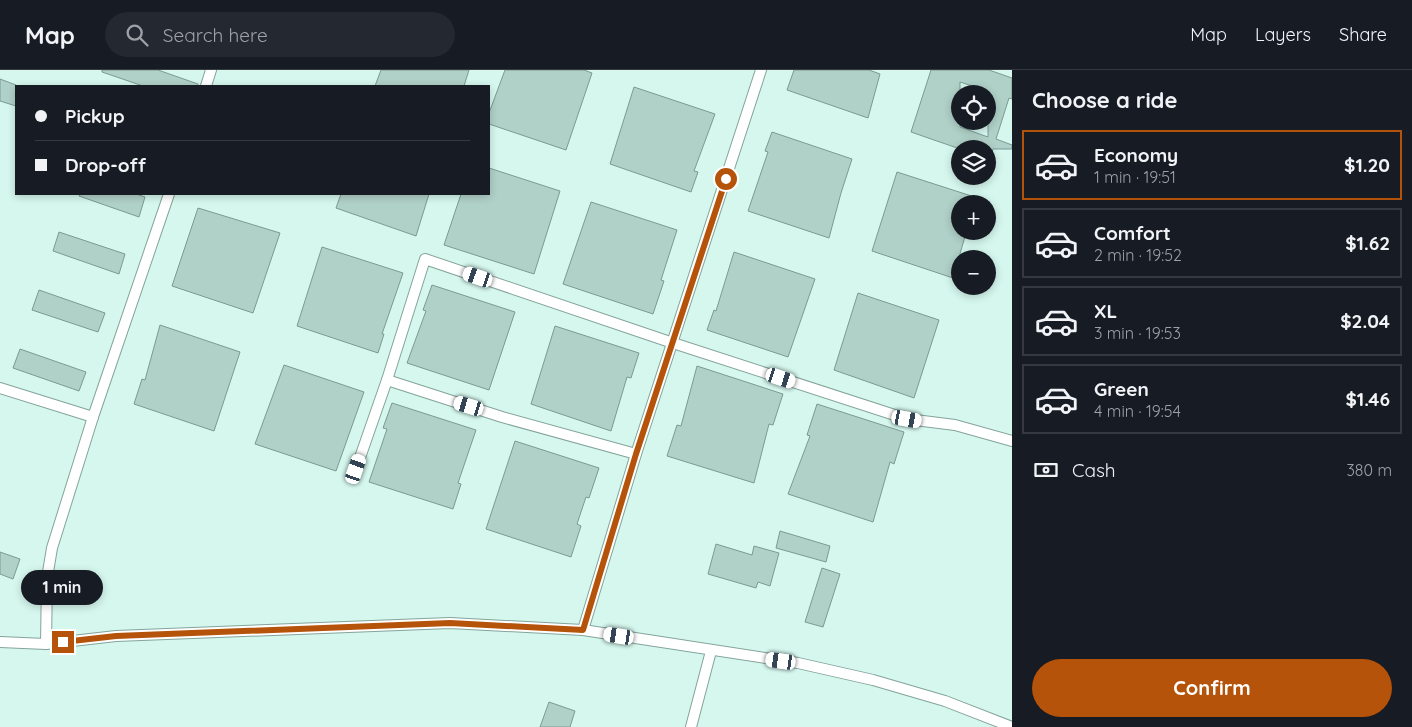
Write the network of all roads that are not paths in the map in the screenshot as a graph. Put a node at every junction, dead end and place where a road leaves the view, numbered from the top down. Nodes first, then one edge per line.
1 (211, 70) edge
2 (761, 70) edge
3 (206, 85) edge
4 (169, 195) edge
5 (673, 343) junction
6 (387, 380) junction
7 (0, 388) edge
8 (93, 417) junction
9 (1012, 441) edge
10 (636, 454) junction
11 (356, 469) dead end
12 (583, 630) junction
13 (0, 642) edge
14 (46, 644) junction
15 (711, 651) junction
16 (691, 727) edge
17 (1012, 727) edge

1 - 3 lane
2 - 5 lane
4 - 8 lane
5 - 6 lane
5 - 9 lane
5 - 10 lane
6 - 10 lane
6 - 11 lane
7 - 8 lane
8 - 14 lane
10 - 12 lane
12 - 14 lane
12 - 15 lane
13 - 14 lane
15 - 16 lane
15 - 17 lane

